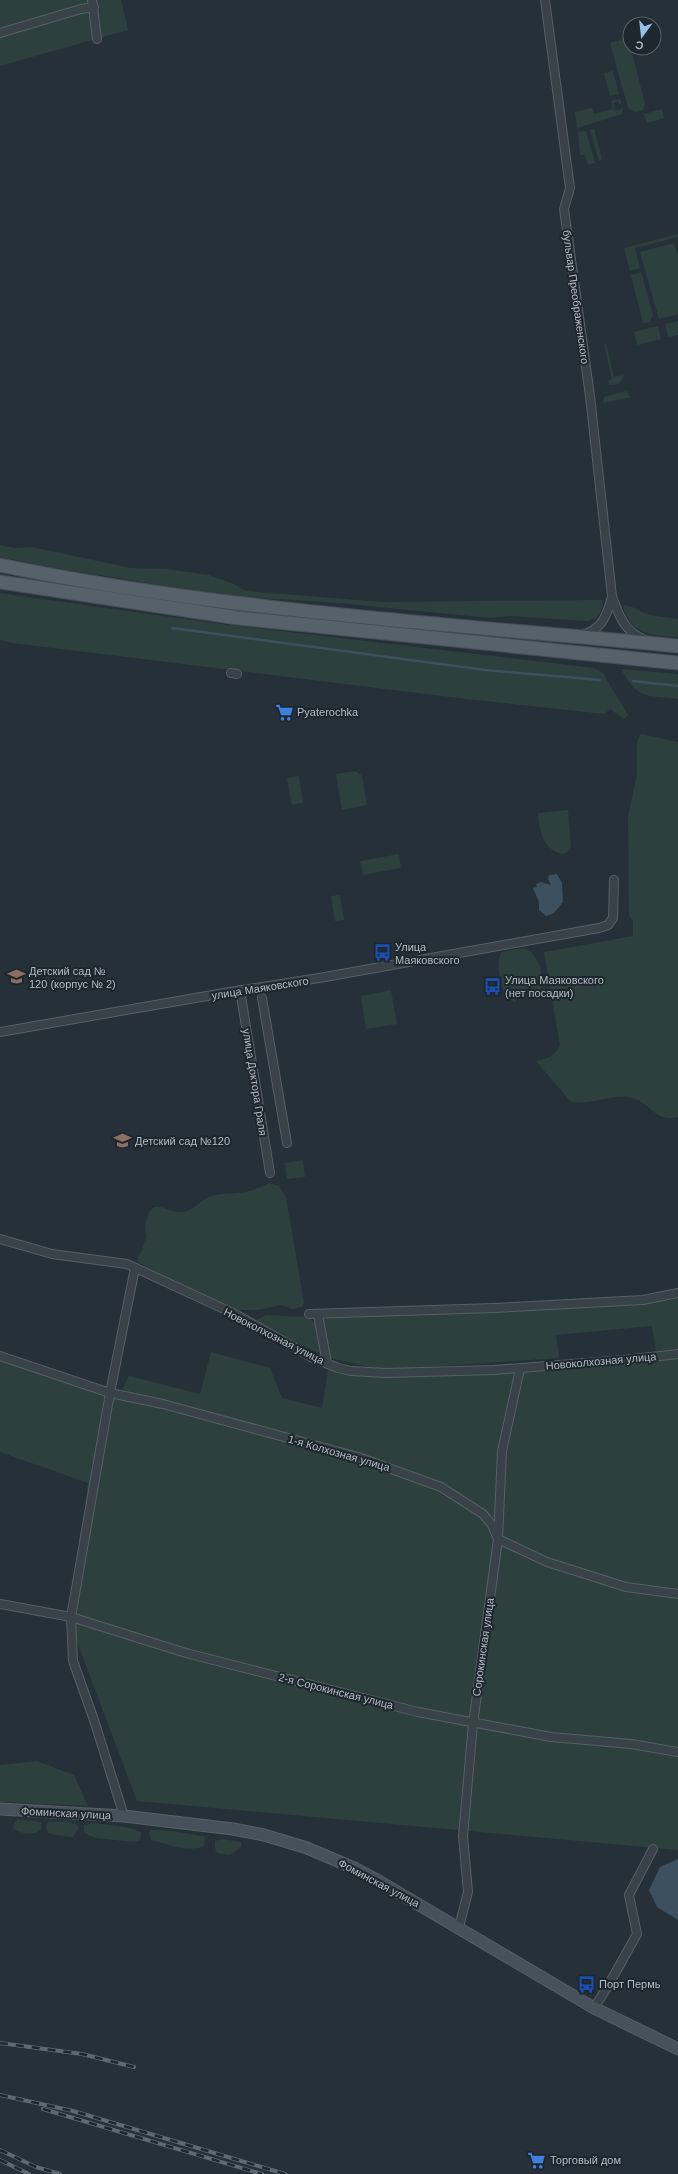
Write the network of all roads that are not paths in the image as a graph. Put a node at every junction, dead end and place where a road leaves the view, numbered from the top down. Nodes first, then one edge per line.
1 (545, 0) edge
2 (93, 4) edge
3 (0, 33) edge
4 (97, 39) dead end
5 (0, 565) edge
6 (0, 582) edge
7 (612, 596) junction
8 (566, 637) junction
9 (663, 644) junction
10 (678, 646) edge
11 (678, 663) edge
12 (614, 880) dead end
13 (240, 990) junction
14 (262, 998) dead end
15 (0, 1032) edge
16 (287, 1143) dead end
17 (270, 1173) dead end
18 (0, 1239) edge
19 (135, 1268) junction
20 (678, 1293) edge
21 (678, 1354) edge
22 (0, 1356) edge
23 (327, 1363) junction
24 (520, 1369) junction
25 (110, 1393) junction
26 (498, 1539) junction
27 (678, 1594) edge
28 (0, 1604) edge
29 (71, 1617) junction
30 (472, 1724) junction
31 (678, 1752) edge
32 (0, 1809) edge
33 (124, 1816) junction
34 (653, 1849) dead end
35 (459, 1927) junction
36 (594, 2008) junction
37 (678, 2049) edge

1 - 7 street, бульвар Преображенского
2 - 3 street
2 - 4 street
5 - 8 main road
6 - 11 main road
7 - 8 street
7 - 9 street
8 - 9 main road
9 - 10 main road
12 - 13 street, улица Маяковского
13 - 15 street, улица Маяковского
13 - 17 street, улица Доктора Граля
14 - 16 street, улица Доктора Граля
18 - 19 street, Новоколхозная улица
19 - 23 street, Новоколхозная улица
19 - 25 street
20 - 23 street
21 - 24 street, Новоколхозная улица
22 - 25 street, 1-я Колхозная улица
23 - 24 street, Новоколхозная улица
24 - 26 street, Сорокинская улица
25 - 26 street, 1-я Колхозная улица
25 - 29 street
26 - 27 street
26 - 30 street, Сорокинская улица
28 - 29 street, 2-я Сорокинская улица
29 - 30 street, 2-я Сорокинская улица
29 - 33 street
30 - 31 street, 2-я Сорокинская улица
30 - 35 street, Сорокинская улица
32 - 33 street, Фоминская улица
33 - 35 street, Фоминская улица
34 - 36 street
35 - 36 street, Фоминская улица
36 - 37 street, Фоминская улица

